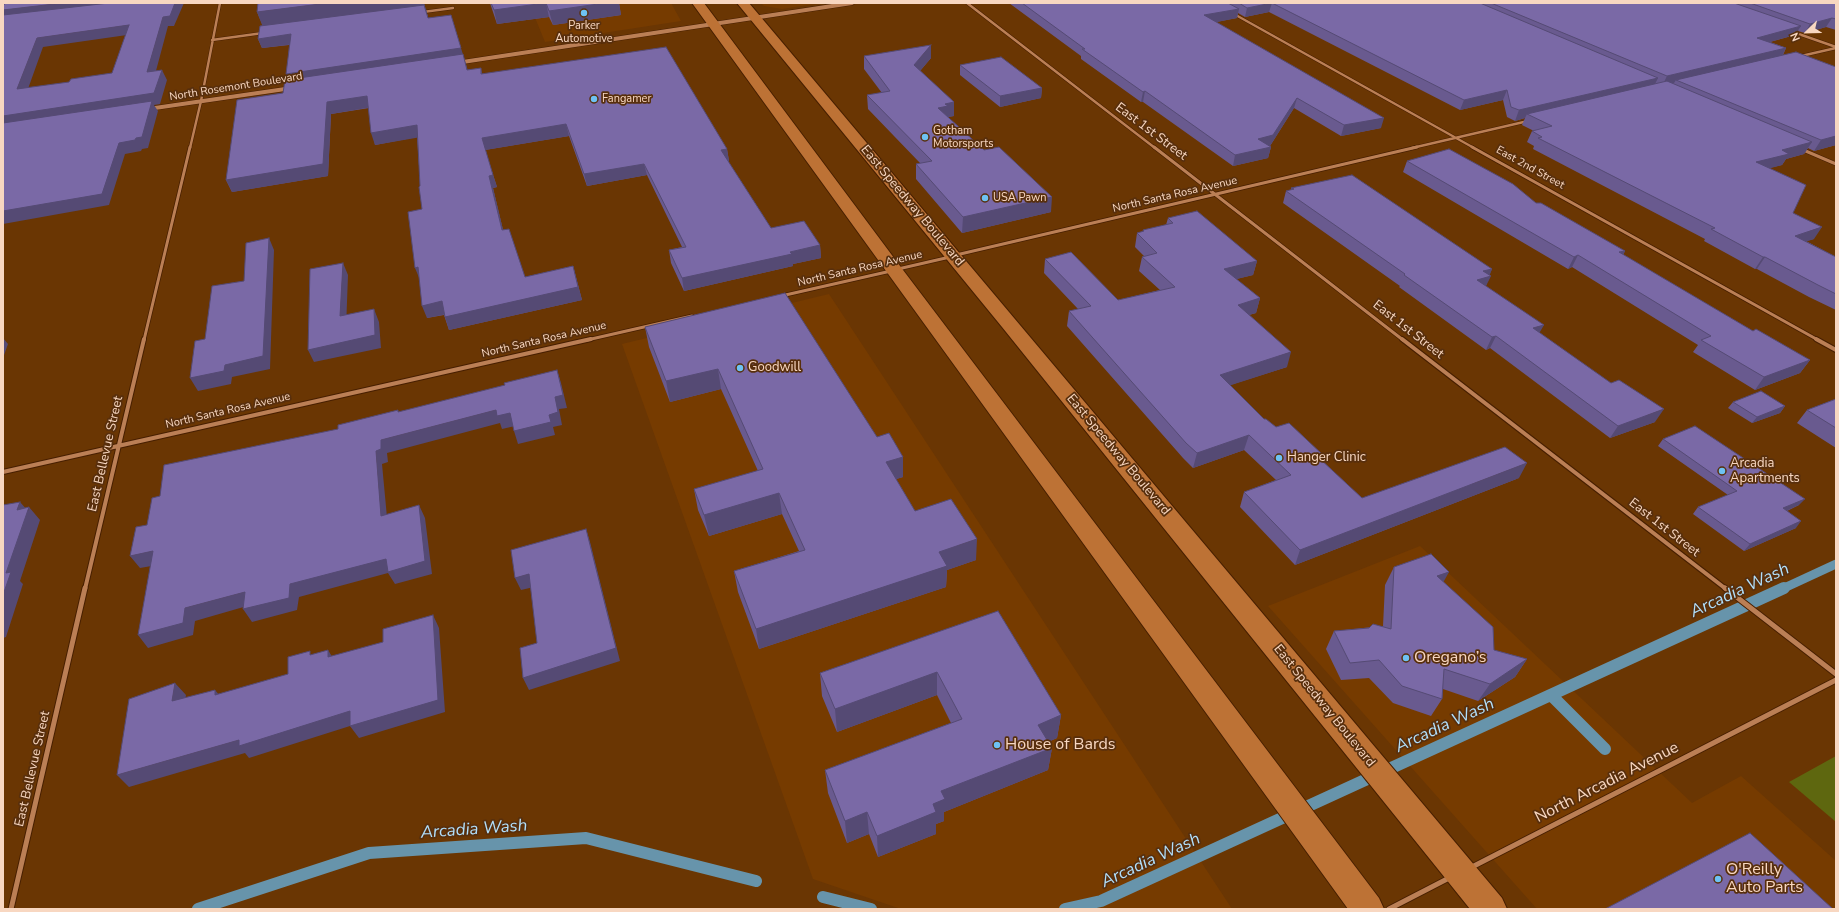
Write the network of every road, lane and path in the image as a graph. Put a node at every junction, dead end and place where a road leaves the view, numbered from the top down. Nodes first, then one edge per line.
1 (220, 3) edge
2 (698, 3) edge
3 (743, 3) edge
4 (852, 3) edge
5 (967, 3) edge
6 (453, 8) dead end
7 (1228, 11) edge
8 (417, 13) edge
9 (755, 18) junction
10 (713, 24) junction
11 (1792, 32) edge
12 (267, 33) edge
13 (212, 40) junction
14 (1836, 48) edge
15 (1798, 57) edge
16 (450, 64) edge
17 (294, 87) edge
18 (201, 101) junction
19 (145, 110) edge
20 (1534, 120) edge
21 (1458, 138) junction
22 (1800, 149) edge
23 (1836, 164) edge
24 (1216, 194) junction
25 (954, 256) junction
26 (894, 270) junction
27 (778, 296) edge
28 (695, 315) edge
29 (1836, 350) edge
30 (118, 446) junction
31 (3, 472) edge
32 (1836, 674) edge
33 (1836, 680) edge
34 (1460, 872) junction
35 (11, 909) edge
36 (1368, 909) edge
37 (1389, 909) edge
38 (1491, 909) edge

1 - 13 street, East Bellevue Street
2 - 10 main road
3 - 9 main road, East Speedway Boulevard
4 - 9 street
5 - 24 street, East 1st Street
6 - 8 street
7 - 21 street, East 2nd Street
9 - 10 street
9 - 25 main road, East Speedway Boulevard
10 - 16 street
10 - 26 main road
11 - 14 street
12 - 13 street
13 - 18 street, East Bellevue Street
14 - 15 street
17 - 18 street, North Rosemont Boulevard
18 - 19 street, North Rosemont Boulevard
18 - 30 street, East Bellevue Street
20 - 21 street, North Santa Rosa Avenue
21 - 24 street, North Santa Rosa Avenue
21 - 29 street, East 2nd Street
22 - 23 street
24 - 25 street, North Santa Rosa Avenue
24 - 32 street, East 1st Street
25 - 26 street, North Santa Rosa Avenue
25 - 34 main road, East Speedway Boulevard
26 - 27 street, North Santa Rosa Avenue
26 - 36 main road
28 - 30 street, North Santa Rosa Avenue
30 - 31 street, North Santa Rosa Avenue
30 - 35 street, East Bellevue Street
33 - 34 street, North Arcadia Avenue
34 - 37 street, North Arcadia Avenue
34 - 38 main road, East Speedway Boulevard

